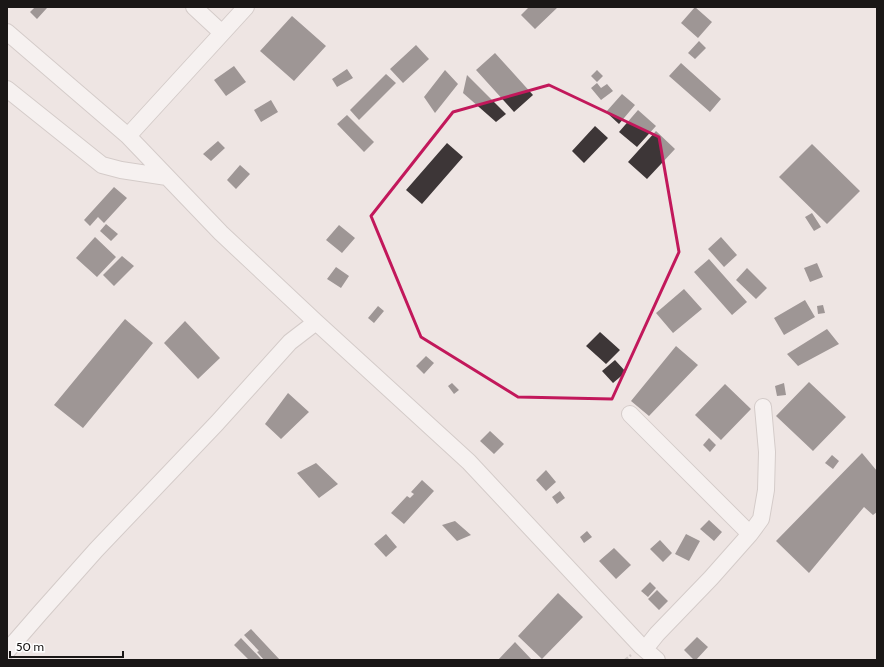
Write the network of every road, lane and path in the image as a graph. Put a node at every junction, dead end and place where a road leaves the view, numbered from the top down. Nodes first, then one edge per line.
1 (194, 7) edge
2 (246, 7) edge
3 (222, 33) junction
4 (10, 41) edge
5 (7, 89) edge
6 (128, 136) junction
7 (167, 177) junction
8 (316, 322) junction
9 (763, 407) dead end
10 (630, 414) dead end
11 (750, 534) junction
12 (645, 649) junction
13 (7, 651) edge
14 (657, 660) edge

1 - 3 street
2 - 3 street
3 - 6 street
4 - 6 street
5 - 7 street
6 - 7 street
7 - 8 street
8 - 12 street
8 - 13 street
9 - 11 street
10 - 11 street
11 - 12 street
12 - 14 street

